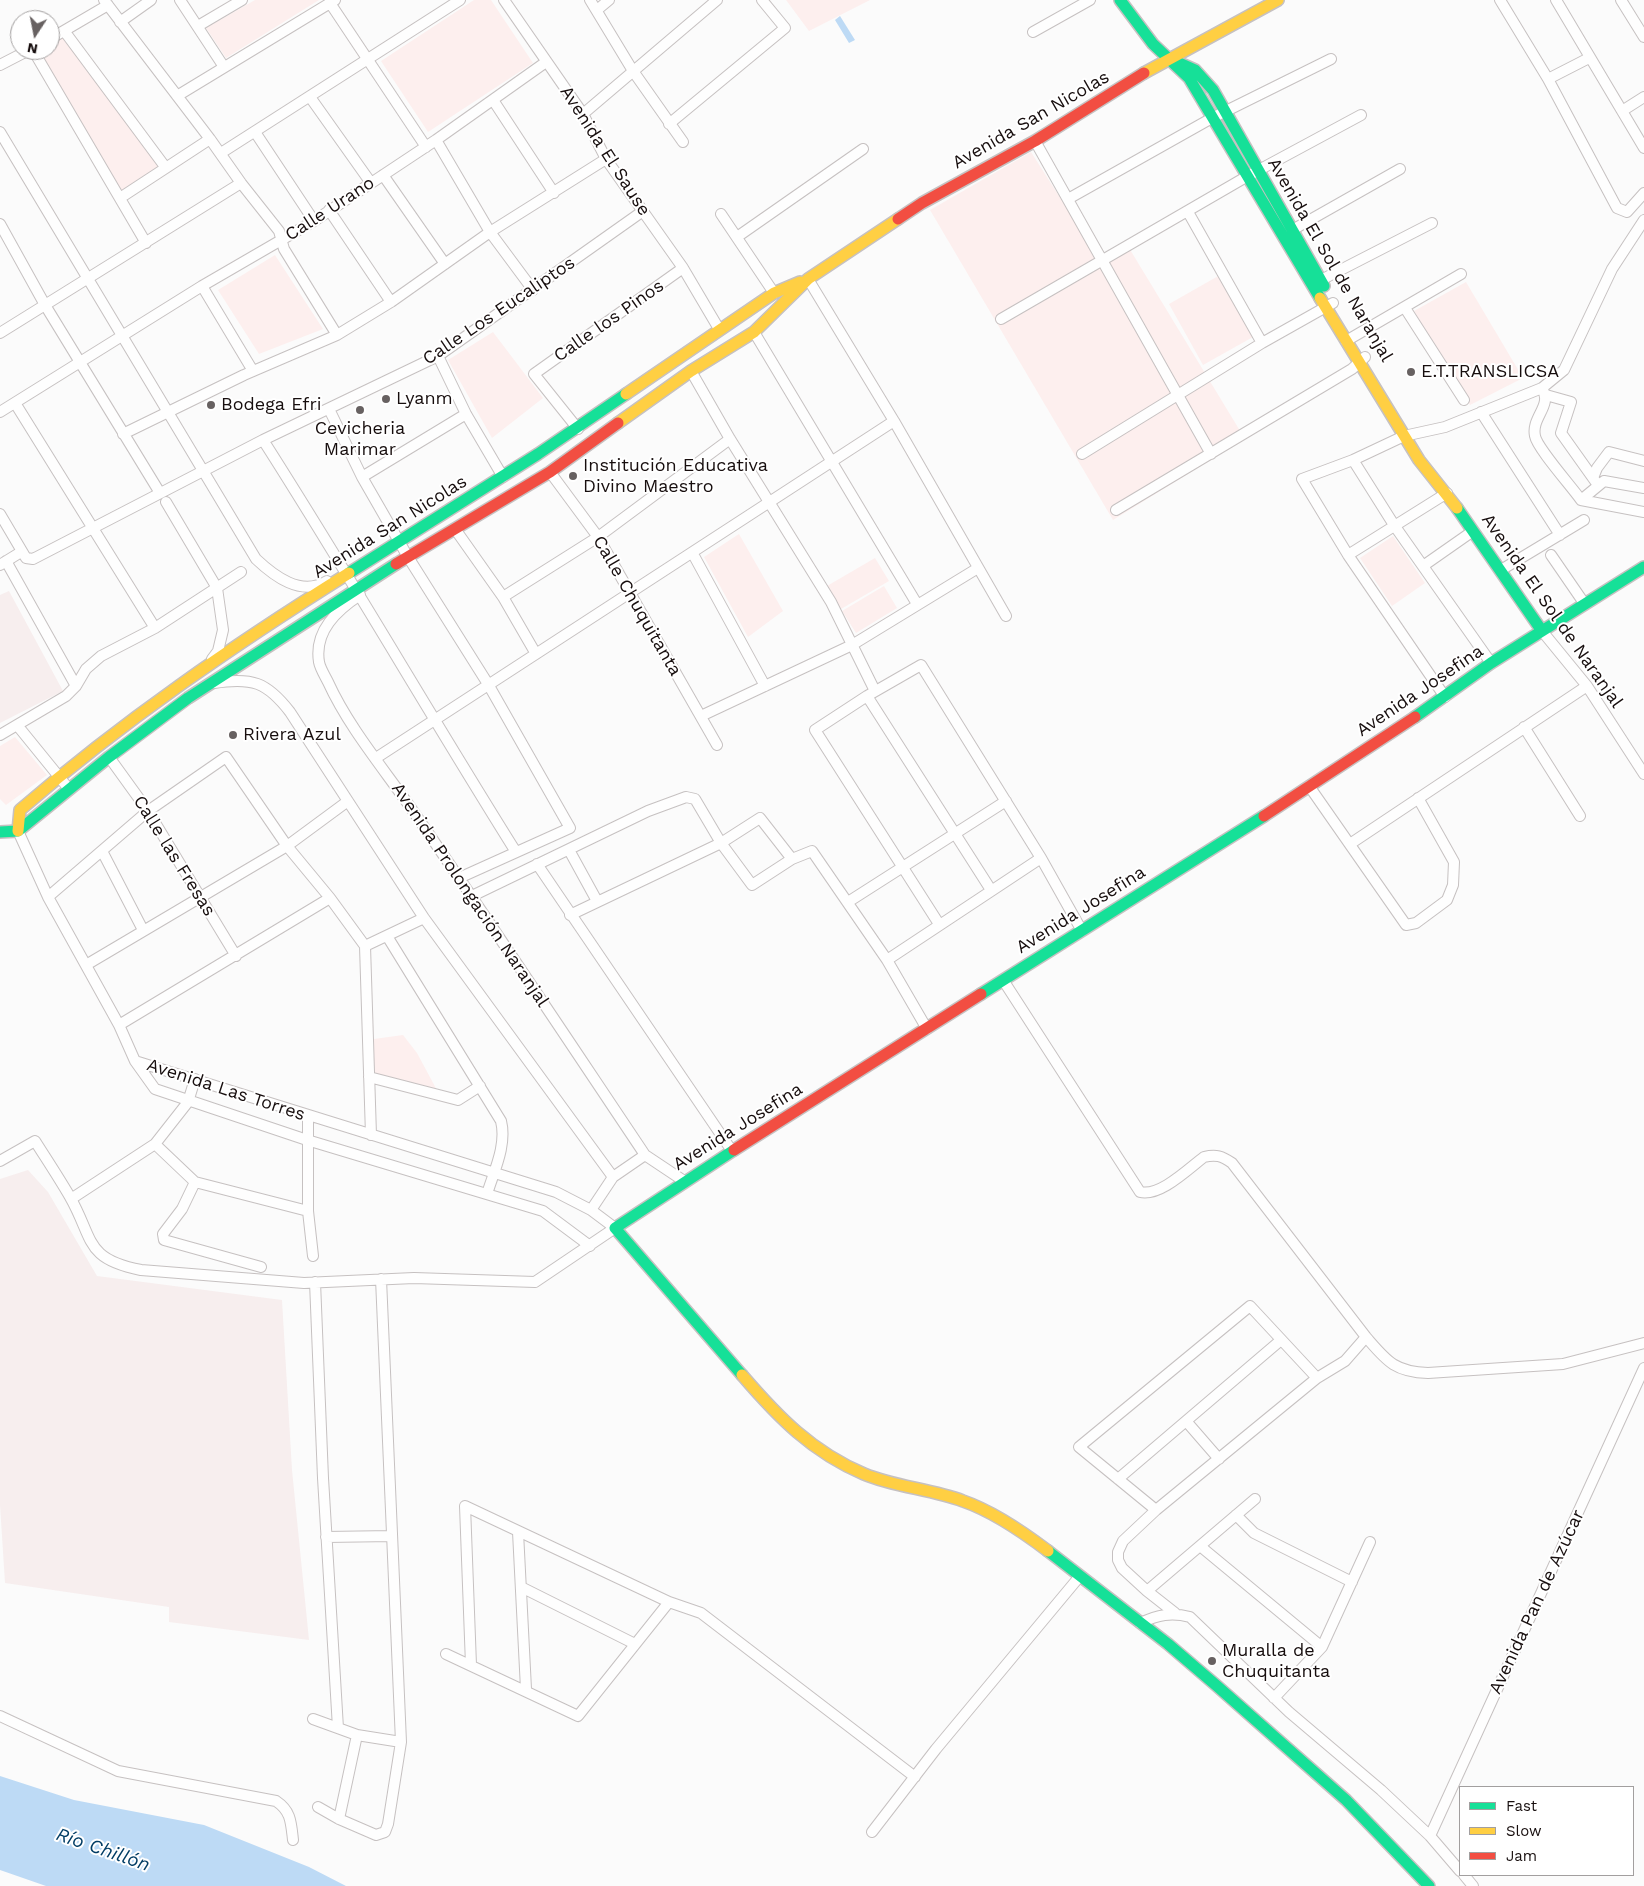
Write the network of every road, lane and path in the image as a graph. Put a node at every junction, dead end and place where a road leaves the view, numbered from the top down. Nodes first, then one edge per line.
1 (151, 0) edge
2 (180, 0) edge
3 (242, 0) edge
4 (460, 0) edge
5 (504, 0) edge
6 (590, 0) edge
7 (609, 0) edge
8 (717, 0) edge
9 (762, 0) edge
10 (1090, 0) edge
11 (1120, 0) edge
12 (1278, 0) edge
13 (1500, 0) edge
14 (1556, 0) edge
15 (1621, 0) edge
16 (333, 2) edge
17 (106, 3) edge
18 (597, 10) junction
19 (120, 22) junction
20 (198, 26) junction
21 (65, 32) junction
22 (1033, 32) dead end
23 (60, 35) edge
24 (1644, 37) edge
25 (1169, 58) junction
26 (1589, 58) junction
27 (368, 59) junction
28 (1331, 59) dead end
29 (37, 60) edge
30 (546, 62) junction
31 (224, 67) junction
32 (633, 71) junction
33 (1548, 79) junction
34 (177, 96) junction
35 (310, 97) junction
36 (1644, 97) edge
37 (493, 100) junction
38 (1224, 111) junction
39 (1622, 111) junction
40 (583, 114) junction
41 (1362, 115) dead end
42 (1212, 118) junction
43 (669, 124) junction
44 (0, 132) edge
45 (255, 132) junction
46 (210, 138) junction
47 (436, 140) junction
48 (1035, 141) junction
49 (683, 142) dead end
50 (426, 147) junction
51 (1644, 148) edge
52 (863, 149) dead end
53 (221, 154) junction
54 (606, 159) junction
55 (166, 168) junction
56 (1400, 169) dead end
57 (1258, 171) junction
58 (383, 175) junction
59 (1246, 177) junction
60 (241, 183) junction
61 (371, 183) junction
62 (554, 193) junction
63 (1644, 193) edge
64 (120, 198) junction
65 (1068, 199) junction
66 (329, 210) junction
67 (643, 211) junction
68 (1188, 212) junction
69 (721, 214) dead end
70 (1644, 220) edge
71 (314, 221) junction
72 (1432, 223) dead end
73 (0, 224) edge
74 (1294, 229) junction
75 (490, 232) junction
76 (737, 237) junction
77 (282, 240) junction
78 (146, 243) junction
79 (1102, 260) junction
80 (445, 264) junction
81 (683, 268) junction
82 (1461, 274) dead end
83 (88, 279) junction
84 (808, 279) junction
85 (1321, 280) junction
86 (202, 286) junction
87 (532, 290) junction
88 (774, 293) junction
89 (391, 302) junction
90 (45, 305) junction
91 (1329, 305) junction
92 (1404, 308) junction
93 (1001, 319) dead end
94 (719, 329) junction
95 (754, 332) junction
96 (0, 333) edge
97 (337, 335) junction
98 (123, 336) junction
99 (1350, 339) junction
100 (1262, 343) junction
101 (438, 356) junction
102 (1362, 360) junction
103 (79, 362) junction
104 (253, 371) junction
105 (691, 371) junction
106 (1544, 392) junction
107 (1178, 395) junction
108 (1464, 400) dead end
109 (15, 403) junction
110 (329, 409) junction
111 (0, 412) edge
112 (168, 412) junction
113 (1481, 412) junction
114 (466, 414) junction
115 (894, 421) junction
116 (578, 429) junction
117 (123, 434) junction
118 (1409, 435) junction
119 (730, 439) junction
120 (263, 440) junction
121 (1082, 454) dead end
122 (1211, 454) junction
123 (1352, 460) junction
124 (1644, 461) edge
125 (832, 463) junction
126 (204, 471) junction
127 (550, 472) junction
128 (362, 477) junction
129 (503, 477) junction
130 (1596, 482) junction
131 (1644, 488) edge
132 (160, 493) junction
133 (1448, 493) junction
134 (1581, 500) junction
135 (166, 502) dead end
136 (771, 503) junction
137 (1116, 510) dead end
138 (1644, 512) edge
139 (0, 515) edge
140 (1584, 520) dead end
141 (1394, 525) junction
142 (455, 529) junction
143 (93, 530) junction
144 (1473, 531) junction
145 (1560, 535) junction
146 (598, 537) junction
147 (399, 541) junction
148 (21, 552) junction
149 (693, 554) junction
150 (1348, 555) junction
151 (1551, 555) dead end
152 (408, 557) junction
153 (3, 563) edge
154 (1423, 566) junction
155 (1644, 567) edge
156 (978, 568) junction
157 (1501, 570) junction
158 (241, 572) dead end
159 (346, 572) junction
160 (217, 588) junction
161 (358, 591) junction
162 (632, 593) junction
163 (504, 597) junction
164 (917, 604) junction
165 (1584, 604) junction
166 (1006, 616) dead end
167 (155, 628) junction
168 (1542, 631) junction
169 (852, 645) junction
170 (536, 654) junction
171 (1492, 663) junction
172 (206, 666) junction
173 (209, 684) junction
174 (488, 684) junction
175 (76, 686) junction
176 (765, 686) junction
177 (1587, 686) junction
178 (871, 693) junction
179 (1445, 697) junction
180 (701, 716) junction
181 (434, 721) junction
182 (18, 725) junction
183 (1524, 727) junction
184 (0, 735) edge
185 (717, 744) dead end
186 (109, 757) junction
187 (376, 758) junction
188 (1644, 774) edge
189 (58, 775) junction
190 (1309, 786) junction
191 (69, 789) junction
192 (1418, 798) junction
193 (348, 801) junction
194 (1006, 801) junction
195 (148, 811) junction
196 (1580, 816) dead end
197 (18, 831) junction
198 (0, 832) edge
199 (955, 834) junction
200 (721, 843) junction
201 (1350, 844) junction
202 (287, 846) junction
203 (569, 850) junction
204 (102, 851) junction
205 (516, 852) junction
206 (1041, 858) junction
207 (792, 859) junction
208 (537, 864) junction
209 (901, 866) junction
210 (459, 878) junction
211 (991, 890) junction
212 (199, 896) junction
213 (472, 896) junction
214 (48, 897) junction
215 (330, 898) junction
216 (597, 901) junction
217 (848, 902) junction
218 (570, 914) junction
219 (424, 918) junction
220 (939, 924) junction
221 (144, 930) junction
222 (1082, 931) junction
223 (387, 936) junction
224 (365, 946) junction
225 (236, 956) junction
226 (886, 960) junction
227 (86, 965) junction
228 (1003, 980) junction
229 (119, 1025) junction
230 (926, 1028) junction
231 (135, 1060) junction
232 (369, 1077) junction
233 (195, 1079) junction
234 (480, 1086) junction
235 (188, 1102) junction
236 (308, 1116) junction
237 (371, 1135) junction
238 (307, 1140) junction
239 (155, 1144) junction
240 (732, 1151) junction
241 (645, 1155) junction
242 (0, 1161) edge
243 (494, 1173) junction
244 (613, 1177) junction
245 (684, 1181) junction
246 (195, 1182) junction
247 (487, 1194) junction
248 (71, 1199) junction
249 (308, 1210) junction
250 (591, 1210) junction
251 (615, 1228) junction
252 (590, 1246) junction
253 (313, 1256) dead end
254 (261, 1266) dead end
255 (381, 1279) junction
256 (315, 1282) junction
257 (1366, 1337) junction
258 (1281, 1340) junction
259 (1644, 1343) edge
260 (1644, 1368) edge
261 (1317, 1378) junction
262 (1186, 1421) junction
263 (1219, 1459) junction
264 (1118, 1479) junction
265 (1255, 1499) dead end
266 (1156, 1510) junction
267 (1236, 1515) junction
268 (518, 1532) junction
269 (392, 1536) junction
270 (326, 1537) junction
271 (1370, 1542) dead end
272 (1200, 1546) junction
273 (1080, 1576) junction
274 (1352, 1582) junction
275 (521, 1587) junction
276 (1147, 1592) junction
277 (669, 1602) junction
278 (1175, 1613) junction
279 (1140, 1622) junction
280 (635, 1644) junction
281 (1322, 1646) junction
282 (446, 1654) dead end
283 (471, 1665) junction
284 (526, 1689) junction
285 (1274, 1698) junction
286 (0, 1716) edge
287 (313, 1719) dead end
288 (338, 1728) junction
289 (357, 1735) junction
290 (401, 1742) junction
291 (915, 1777) junction
292 (318, 1807) dead end
293 (339, 1819) junction
294 (872, 1832) dead end
295 (1430, 1836) junction
296 (292, 1840) dead end
297 (1459, 1870) edge
298 (1465, 1876) edge
299 (1429, 1886) edge
300 (1473, 1886) edge

1 - 19 street
2 - 20 street
3 - 20 street
4 - 27 street
5 - 30 street, Avenida El Sause
6 - 18 street
7 - 18 street
8 - 32 street
9 - 43 street
10 - 22 street
11 - 25 street, Avenida El Sol de Naranjal
12 - 25 street, Avenida San Nicolas
13 - 33 street
14 - 26 street
15 - 24 street
16 - 27 street
16 - 31 street
17 - 19 street
17 - 21 street
18 - 32 street
19 - 34 street
20 - 31 street
21 - 23 street
21 - 55 street
25 - 38 street, Avenida El Sol de Naranjal
25 - 42 street, Avenida El Sol de Naranjal
25 - 48 street, Avenida San Nicolas
26 - 33 street
26 - 39 street
27 - 35 street
27 - 50 street
28 - 38 street
29 - 64 street
30 - 37 street, Calle Urano
30 - 40 street, Avenida El Sause
31 - 34 street
32 - 40 street
32 - 43 street
33 - 63 street
34 - 46 street
35 - 45 street
35 - 61 street
36 - 39 street
37 - 47 street, Calle Urano
37 - 62 street
38 - 42 street
38 - 57 street, Avenida El Sol de Naranjal
39 - 51 street
40 - 54 street, Avenida El Sause
41 - 57 street
42 - 59 street, Avenida El Sol de Naranjal
42 - 65 street
43 - 49 street
44 - 83 street
45 - 53 street
45 - 71 street
46 - 53 street
46 - 55 street
47 - 50 street, Calle Urano
47 - 75 street
48 - 65 street
48 - 84 street, Avenida San Nicolas
50 - 58 street, Calle Urano
52 - 76 street
53 - 60 street
54 - 62 street
54 - 67 street, Avenida El Sause
55 - 64 street
56 - 74 street
57 - 59 street
57 - 74 street, Avenida El Sol de Naranjal
58 - 61 street, Calle Urano
58 - 80 street
59 - 68 street
59 - 91 street, Avenida El Sol de Naranjal
60 - 77 street
60 - 78 street
61 - 66 street, Calle Urano
62 - 75 street
64 - 78 street
65 - 79 street
66 - 71 street, Calle Urano
66 - 89 street
67 - 81 street, Avenida El Sause
67 - 87 street, Calle Los Eucaliptos
68 - 79 street
68 - 100 street
69 - 76 street
70 - 106 street
71 - 77 street, Calle Urano
72 - 85 street
73 - 90 street
74 - 85 street, Avenida El Sol de Naranjal
75 - 80 street
75 - 87 street
76 - 88 street
77 - 86 street, Calle Urano
77 - 97 street
78 - 83 street
79 - 93 street
79 - 107 street
80 - 89 street
81 - 94 street, Avenida El Sause
81 - 116 street, Calle los Pinos
82 - 92 street
83 - 90 street
83 - 98 street
84 - 88 street, Avenida San Nicolas
84 - 95 street, Avenida San Nicolas
84 - 115 street
85 - 91 street, Avenida El Sol de Naranjal
86 - 98 street, Calle Urano
86 - 104 street
87 - 101 street, Calle Los Eucaliptos
88 - 94 street, Avenida San Nicolas
89 - 97 street
90 - 96 street
90 - 103 street
91 - 99 street, Avenida El Sol de Naranjal
91 - 100 street
92 - 99 street
92 - 108 street
94 - 116 street, Avenida San Nicolas
95 - 105 street, Avenida San Nicolas
95 - 125 street
97 - 104 street
98 - 103 street, Calle Urano
98 - 112 street
99 - 102 street, Avenida El Sol de Naranjal
100 - 107 street
101 - 110 street, Calle Los Eucaliptos
101 - 114 street
102 - 118 street, Avenida El Sol de Naranjal
102 - 122 street
103 - 109 street, Calle Urano
103 - 117 street
104 - 112 street
105 - 119 street
105 - 127 street, Avenida San Nicolas
106 - 113 street
106 - 130 street
106 - 134 street
107 - 121 street
107 - 122 street
109 - 111 street, Calle Urano
109 - 143 street
110 - 120 street, Calle Los Eucaliptos
110 - 128 street
112 - 117 street
112 - 126 street
113 - 118 street
113 - 145 street
114 - 128 street
114 - 129 street
115 - 125 street
115 - 156 street
116 - 129 street, Avenida San Nicolas
117 - 132 street
118 - 123 street
118 - 133 street, Avenida El Sol de Naranjal
119 - 136 street
119 - 146 street
120 - 126 street, Calle Los Eucaliptos
120 - 159 street
122 - 137 street
123 - 141 street
123 - 150 street
124 - 130 street
125 - 136 street
125 - 164 street
126 - 132 street, Calle Los Eucaliptos
126 - 159 street
127 - 142 street, Avenida San Nicolas
127 - 146 street, Calle Chuquitanta
128 - 147 street
129 - 147 street, Avenida San Nicolas
130 - 131 street
130 - 134 street
132 - 143 street, Calle Los Eucaliptos
133 - 141 street
133 - 144 street, Avenida El Sol de Naranjal
134 - 138 street
135 - 160 street
136 - 149 street
136 - 169 street
139 - 148 street
140 - 145 street
141 - 150 street
141 - 154 street
142 - 152 street, Avenida San Nicolas
142 - 163 street
143 - 148 street, Calle Los Eucaliptos
143 - 167 street
144 - 154 street
144 - 157 street, Avenida El Sol de Naranjal
145 - 157 street
146 - 162 street, Calle Chuquitanta
146 - 163 street
147 - 152 street
147 - 159 street, Avenida San Nicolas
148 - 153 street
149 - 162 street
149 - 176 street
150 - 179 street
151 - 165 street
152 - 161 street, Avenida San Nicolas
152 - 174 street
153 - 175 street
154 - 171 street
155 - 165 street, Avenida Josefina
156 - 164 street
156 - 166 street
157 - 168 street, Avenida El Sol de Naranjal
158 - 160 street
159 - 161 street
159 - 172 street, Avenida San Nicolas
160 - 167 street
160 - 172 street
161 - 173 street, Avenida San Nicolas
161 - 181 street
161 - 187 street, Avenida Prolongación Naranjal
162 - 170 street
162 - 180 street, Calle Chuquitanta
163 - 170 street
164 - 169 street
165 - 168 street, Avenida Josefina
167 - 175 street
168 - 171 street, Avenida Josefina
168 - 177 street, Avenida El Sol de Naranjal
169 - 176 street
169 - 178 street
170 - 174 street
171 - 179 street, Avenida Josefina
172 - 189 street, Avenida San Nicolas
173 - 186 street, Avenida San Nicolas
173 - 193 street
174 - 181 street
174 - 205 street
175 - 182 street
176 - 180 street
177 - 183 street
177 - 188 street, Avenida El Sol de Naranjal
178 - 194 street
178 - 199 street
178 - 209 street
179 - 190 street, Avenida Josefina
180 - 185 street, Calle Chuquitanta
181 - 187 street
181 - 205 street
182 - 184 street
182 - 189 street
183 - 192 street
183 - 196 street
186 - 191 street, Avenida San Nicolas
186 - 195 street, Calle las Fresas
187 - 210 street, Avenida Prolongación Naranjal
189 - 191 street
189 - 197 street, Avenida San Nicolas
190 - 201 street
190 - 222 street, Avenida Josefina
191 - 197 street, Avenida San Nicolas
192 - 201 street
192 - 201 street
193 - 202 street
193 - 219 street
194 - 199 street
194 - 206 street
195 - 202 street
195 - 204 street
195 - 212 street, Calle las Fresas
197 - 198 street
197 - 214 street
199 - 209 street
199 - 211 street
200 - 203 street
200 - 207 street
200 - 207 street
200 - 216 street
202 - 212 street
202 - 215 street
203 - 208 street
203 - 216 street
204 - 214 street
204 - 221 street
205 - 210 street
206 - 211 street
206 - 222 street
207 - 217 street
208 - 213 street
208 - 218 street
209 - 217 street
209 - 220 street
210 - 213 street, Avenida Prolongación Naranjal
211 - 220 street
212 - 221 street
212 - 225 street, Calle las Fresas
213 - 241 street, Avenida Prolongación Naranjal
214 - 227 street
215 - 224 street
215 - 225 street
216 - 218 street
217 - 226 street
218 - 240 street
219 - 223 street
219 - 244 street
220 - 226 street
221 - 227 street
222 - 228 street, Avenida Josefina
223 - 224 street
223 - 234 street
224 - 232 street
225 - 229 street
226 - 230 street
227 - 229 street
228 - 230 street, Avenida Josefina
228 - 257 street
229 - 231 street
230 - 240 street, Avenida Josefina
231 - 233 street, Avenida Las Torres
231 - 235 street, Avenida Las Torres
232 - 234 street
232 - 237 street
233 - 235 street
233 - 236 street, Avenida Las Torres
234 - 243 street
235 - 238 street, Avenida Las Torres
235 - 239 street
236 - 237 street, Avenida Las Torres
236 - 238 street
237 - 243 street, Avenida Las Torres
238 - 247 street, Avenida Las Torres
238 - 249 street
239 - 246 street
239 - 248 street
240 - 245 street, Avenida Josefina
241 - 244 street
241 - 245 street, Avenida Prolongación Naranjal
242 - 248 street
243 - 247 street
243 - 250 street, Avenida Las Torres
244 - 250 street
245 - 251 street, Avenida Josefina
246 - 249 street
246 - 254 street
247 - 252 street, Avenida Las Torres
248 - 256 street
249 - 253 street
250 - 251 street, Avenida Las Torres
251 - 252 street, Avenida Josefina
251 - 273 street
252 - 255 street, Avenida Josefina
255 - 256 street
255 - 269 street
256 - 270 street
257 - 259 street
257 - 261 street
258 - 261 street
258 - 262 street
258 - 264 street
260 - 295 street, Avenida Pan de Azúcar
261 - 263 street
262 - 263 street
262 - 264 street
263 - 266 street
264 - 266 street
265 - 267 street
266 - 276 street
267 - 272 street
267 - 274 street
268 - 275 street
268 - 277 street
268 - 283 street
269 - 270 street
269 - 290 street
270 - 288 street
271 - 274 street
272 - 276 street
272 - 281 street
273 - 279 street
273 - 291 street
274 - 281 street
275 - 280 street
275 - 284 street
276 - 278 street
277 - 280 street
277 - 291 street
278 - 279 street
278 - 285 street
279 - 299 street
280 - 284 street
281 - 285 street
282 - 283 street
283 - 284 street
285 - 295 street
286 - 296 street
287 - 288 street
288 - 289 street
289 - 290 street
289 - 293 street
290 - 293 street
291 - 294 street
292 - 293 street
295 - 297 street
298 - 300 street

